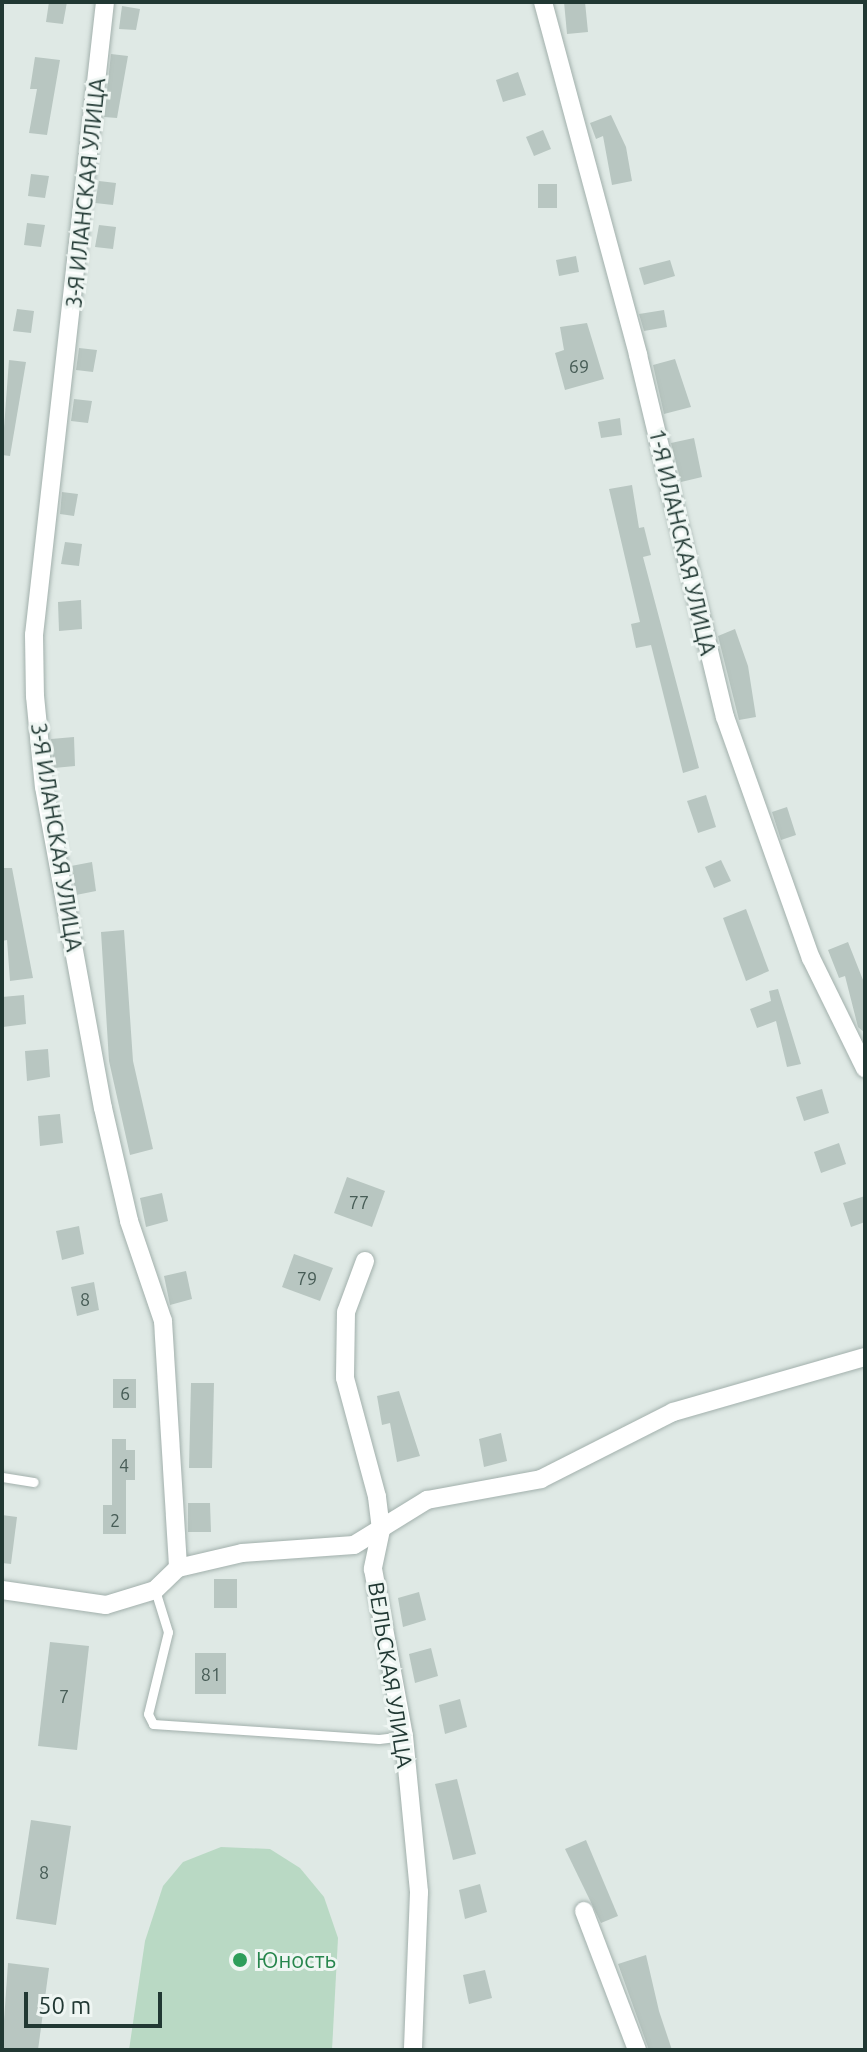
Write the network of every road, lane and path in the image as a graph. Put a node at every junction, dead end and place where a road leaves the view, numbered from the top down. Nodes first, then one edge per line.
1 (105, 2) edge
2 (543, 2) edge
3 (865, 1068) edge
4 (365, 1261) dead end
5 (865, 1357) edge
6 (2, 1477) edge
7 (34, 1482) dead end
8 (381, 1530) junction
9 (178, 1568) junction
10 (2, 1590) edge
11 (155, 1590) junction
12 (404, 1736) junction
13 (584, 1911) dead end
14 (413, 2050) edge
15 (637, 2050) edge

1 - 9 street, 3-Я ИЛАНСКАЯ УЛИЦА
2 - 3 street, 1-Я ИЛАНСКАЯ УЛИЦА
4 - 8 street, ВЕЛЬСКАЯ УЛИЦА
5 - 8 street
6 - 7 lane
8 - 9 street
8 - 12 street, ВЕЛЬСКАЯ УЛИЦА
9 - 11 street
10 - 11 street
11 - 12 lane
12 - 14 street, ВЕЛЬСКАЯ УЛИЦА
13 - 15 street

